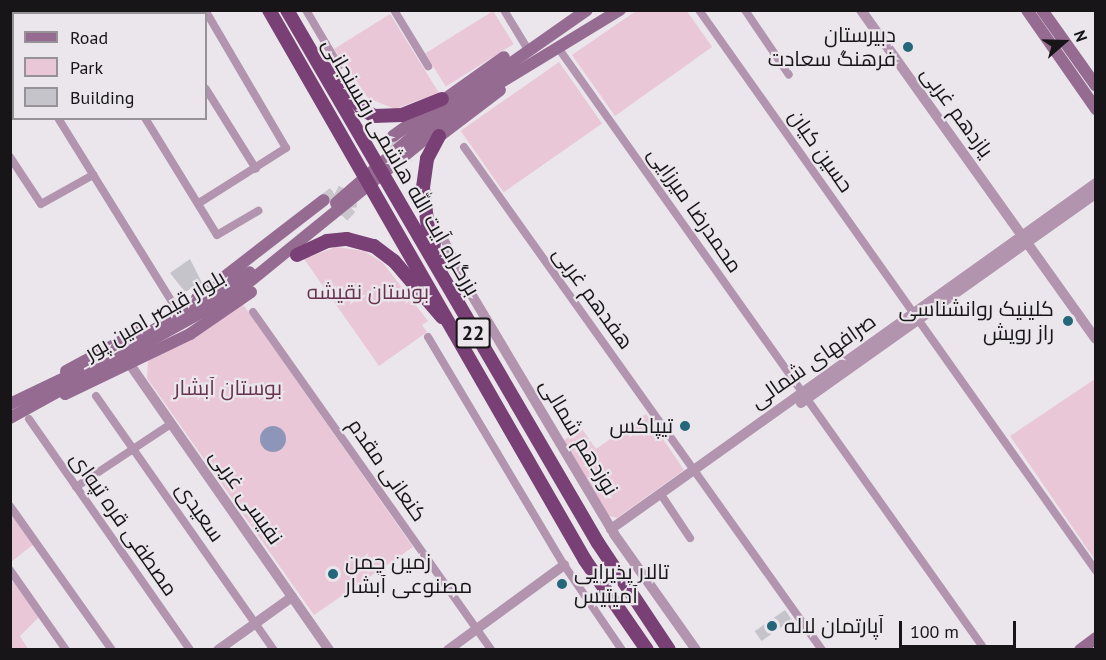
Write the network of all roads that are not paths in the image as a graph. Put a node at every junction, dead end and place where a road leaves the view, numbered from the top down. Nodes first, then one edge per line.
1 (268, 10) edge
2 (287, 10) edge
3 (306, 10) edge
4 (394, 10) edge
5 (504, 10) edge
6 (587, 10) edge
7 (620, 10) edge
8 (699, 10) edge
9 (745, 10) edge
10 (861, 10) edge
11 (1027, 10) edge
12 (1042, 10) edge
13 (207, 13) edge
14 (527, 48) junction
15 (559, 49) junction
16 (310, 50) junction
17 (538, 59) junction
18 (339, 66) dead end
19 (428, 66) dead end
20 (789, 75) dead end
21 (1095, 86) edge
22 (207, 91) edge
23 (442, 99) junction
24 (1095, 109) edge
25 (59, 120) edge
26 (146, 120) edge
27 (393, 136) dead end
28 (439, 136) junction
29 (464, 147) dead end
30 (408, 152) junction
31 (10, 157) edge
32 (256, 169) junction
33 (93, 175) junction
34 (1095, 183) edge
35 (1095, 193) edge
36 (198, 203) junction
37 (334, 209) junction
38 (258, 211) dead end
39 (442, 237) dead end
40 (1024, 239) junction
41 (297, 255) junction
42 (448, 291) junction
43 (177, 310) junction
44 (253, 312) dead end
45 (916, 316) junction
46 (455, 329) junction
47 (428, 337) dead end
48 (1095, 339) edge
49 (131, 366) junction
50 (44, 395) junction
51 (804, 395) junction
52 (96, 396) dead end
53 (10, 404) edge
54 (10, 418) edge
55 (29, 419) dead end
56 (171, 424) junction
57 (133, 449) junction
58 (696, 473) junction
59 (76, 487) junction
60 (664, 499) junction
61 (10, 506) edge
62 (613, 532) junction
63 (690, 538) dead end
64 (564, 565) junction
65 (10, 570) edge
66 (1095, 571) edge
67 (292, 597) junction
68 (255, 623) junction
69 (477, 629) junction
70 (1095, 638) edge
71 (66, 650) edge
72 (112, 650) edge
73 (190, 650) edge
74 (218, 650) edge
75 (274, 650) edge
76 (328, 650) edge
77 (448, 650) edge
78 (492, 650) edge
79 (622, 650) edge
80 (647, 650) edge
81 (669, 650) edge
82 (696, 650) edge
83 (822, 650) edge
84 (985, 650) edge
85 (1080, 650) edge

1 - 46 highway, بزرگراه آیت الله هاشمی رفسنجانی / 22
2 - 16 highway, بزرگراه آیت الله هاشمی رفسنجانی / 22
3 - 18 street
4 - 19 street
5 - 14 street
6 - 14 main road
7 - 15 main road
8 - 45 street, حسین کیان
9 - 20 street
10 - 40 street, یازدهم غربی
11 - 24 main road
12 - 21 main road
13 - 32 street
14 - 23 main road
14 - 30 main road
15 - 17 main road
15 - 51 street, محمدرضا میرزایی
16 - 23 highway
16 - 42 highway, بزرگراه آیت الله هاشمی رفسنجانی / 22
17 - 28 main road
17 - 30 main road
22 - 32 street
23 - 27 main road
25 - 33 street
26 - 36 street
28 - 30 main road
28 - 42 highway
29 - 58 street, هفدهم غربی
30 - 37 main road
31 - 33 street
32 - 36 street
33 - 43 street
34 - 40 street, صرافهای شمالی
35 - 40 street, صرافهای شمالی
36 - 38 street
37 - 41 main road
37 - 43 main road
37 - 50 main road, بلوار قیصر امین پور
39 - 62 street, نوزدهم شمالی
40 - 45 street, صرافهای شمالی
40 - 48 street, یازدهم غربی
41 - 46 highway
41 - 49 main road
42 - 81 highway, بزرگراه آیت الله هاشمی رفسنجانی / 22
43 - 50 main road
44 - 69 street, کنعانی مقدم
45 - 51 street, صرافهای شمالی
45 - 66 street, حسین کیان
46 - 80 highway, بزرگراه آیت الله هاشمی رفسنجانی / 22
47 - 64 street
49 - 50 main road
49 - 56 street, نفیسی غربی
50 - 53 main road, بلوار قیصر امین پور
50 - 54 main road, بلوار قیصر امین پور
51 - 58 street, صرافهای شمالی
51 - 84 street, محمدرضا میرزایی
52 - 57 street, سعیدی
55 - 59 street, مصطفی قره تپه‌ای
56 - 57 street
56 - 67 street, نفیسی غربی
57 - 59 street
57 - 68 street, سعیدی
58 - 60 street, صرافهای شمالی
58 - 62 street, صرافهای شمالی
58 - 83 street, هفدهم غربی
59 - 73 street, مصطفی قره تپه‌ای
60 - 62 street, صرافهای شمالی
60 - 63 street
61 - 72 street
62 - 82 street, نوزدهم شمالی
64 - 69 street
64 - 79 street
65 - 71 street
67 - 68 street
67 - 76 street, نفیسی غربی
68 - 74 street
68 - 75 street, سعیدی
69 - 77 street
69 - 78 street, کنعانی مقدم
70 - 85 main road

